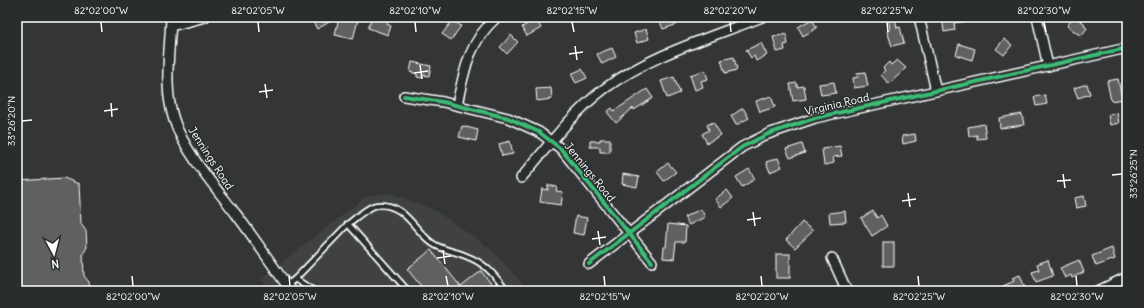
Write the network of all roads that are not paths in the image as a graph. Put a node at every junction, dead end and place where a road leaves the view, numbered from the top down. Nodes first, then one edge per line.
1 (205, 17) edge
2 (497, 17) edge
3 (762, 17) edge
4 (919, 17) edge
5 (1036, 17) edge
6 (171, 21) edge
7 (1127, 48) edge
8 (1048, 66) junction
9 (936, 91) junction
10 (404, 96) dead end
11 (457, 105) junction
12 (553, 142) junction
13 (521, 178) dead end
14 (348, 224) junction
15 (630, 234) junction
16 (832, 258) dead end
17 (652, 262) dead end
18 (589, 264) dead end
19 (1127, 277) edge
20 (295, 279) junction
21 (289, 288) edge
22 (314, 291) edge
23 (408, 291) edge
24 (507, 291) edge
25 (847, 291) edge
26 (1098, 291) edge

1 - 6 street
2 - 11 street
3 - 12 street
4 - 9 street
5 - 8 street
6 - 21 street, Jennings Road
7 - 8 street, Virginia Road
8 - 9 street, Virginia Road
9 - 15 street, Virginia Road
10 - 11 street, Jennings Road
11 - 12 street, Jennings Road
12 - 13 street
12 - 15 street, Jennings Road
14 - 20 lane
14 - 23 lane
14 - 24 lane
15 - 17 street, Jennings Road
15 - 18 street, Virginia Road
16 - 25 street
19 - 26 street
20 - 21 lane
20 - 22 lane

